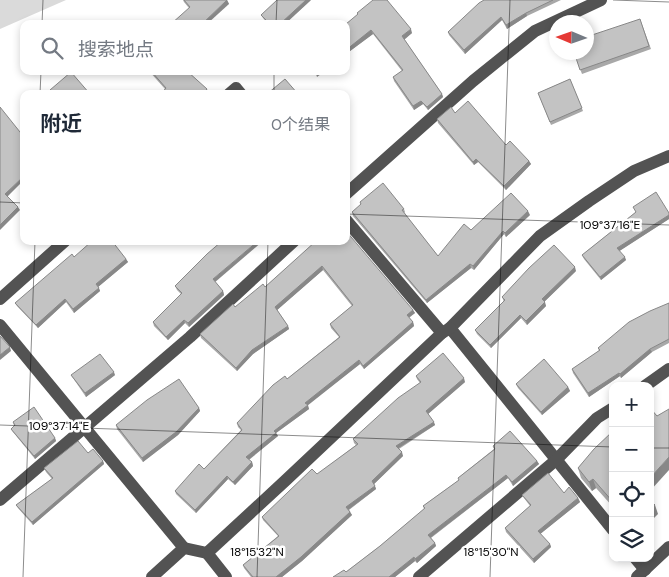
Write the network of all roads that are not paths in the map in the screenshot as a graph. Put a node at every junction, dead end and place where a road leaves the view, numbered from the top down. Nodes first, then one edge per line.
1 (601, 0) edge
2 (669, 156) edge
3 (350, 190) edge
4 (350, 224) edge
5 (61, 245) edge
6 (290, 245) edge
7 (0, 299) edge
8 (0, 324) edge
9 (446, 330) junction
10 (669, 369) edge
11 (651, 382) edge
12 (609, 410) edge
13 (86, 427) junction
14 (556, 460) junction
15 (0, 500) edge
16 (609, 525) edge
17 (669, 547) edge
18 (184, 548) junction
19 (207, 553) junction
20 (636, 562) edge
21 (641, 574) edge
22 (152, 577) edge
23 (226, 577) edge
24 (419, 577) edge

1 - 3 street
2 - 9 street
4 - 9 street
5 - 7 street
6 - 13 street
8 - 13 street
9 - 14 street
9 - 19 street
10 - 11 street
12 - 14 street
13 - 15 street
13 - 18 street
14 - 16 street
14 - 24 street
17 - 21 street
18 - 19 street
18 - 22 street
19 - 23 street
20 - 21 street

